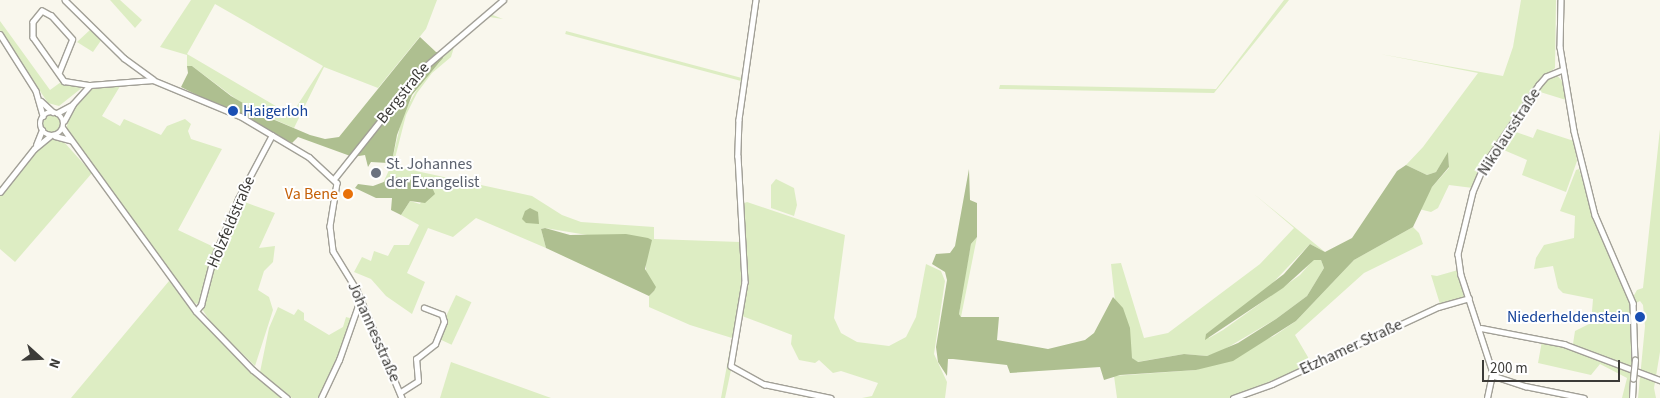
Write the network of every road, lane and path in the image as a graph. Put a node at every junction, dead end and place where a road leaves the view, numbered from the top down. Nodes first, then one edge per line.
1 (65, 0) edge
2 (503, 0) edge
3 (756, 0) edge
4 (1560, 0) edge
5 (0, 34) edge
6 (1563, 70) junction
7 (60, 72) junction
8 (153, 80) junction
9 (90, 85) junction
10 (41, 101) junction
11 (73, 104) junction
12 (55, 113) junction
13 (43, 116) junction
14 (64, 121) junction
15 (63, 128) junction
16 (42, 130) junction
17 (272, 135) junction
18 (52, 136) junction
19 (70, 140) junction
20 (34, 149) junction
21 (334, 179) junction
22 (0, 192) edge
23 (1469, 298) junction
24 (360, 300) junction
25 (424, 308) dead end
26 (196, 311) junction
27 (1481, 328) junction
28 (1492, 374) junction
29 (1660, 380) edge
30 (400, 392) junction
31 (288, 398) edge
32 (321, 398) edge
33 (402, 398) edge
34 (831, 398) edge
35 (1233, 398) edge
36 (1487, 398) edge
37 (1584, 398) edge
38 (1632, 398) edge

1 - 8 street
2 - 21 street, Bergstraße
3 - 34 street
4 - 6 street
5 - 10 street
6 - 23 street, Nikolausstraße
6 - 38 street, bridge
7 - 7 street
7 - 9 street
8 - 9 street
8 - 17 street
9 - 11 street
10 - 12 street
10 - 13 street
11 - 12 street
11 - 14 street
12 - 13 street
12 - 14 street
13 - 16 street
14 - 15 street
15 - 18 street
15 - 19 street
16 - 18 street
16 - 20 street
17 - 21 street
17 - 26 street, Holzfeldstraße
18 - 19 street
18 - 20 street
19 - 26 street
20 - 22 street
21 - 24 street, Johannesstraße
23 - 27 street, Nikolausstraße
23 - 35 street, Etzhamer Straße
24 - 30 street, Johannesstraße
24 - 32 street
25 - 30 street
26 - 31 street
27 - 28 street, Nikolausstraße
27 - 29 street
28 - 36 street
28 - 37 street
30 - 33 street, Johannesstraße

